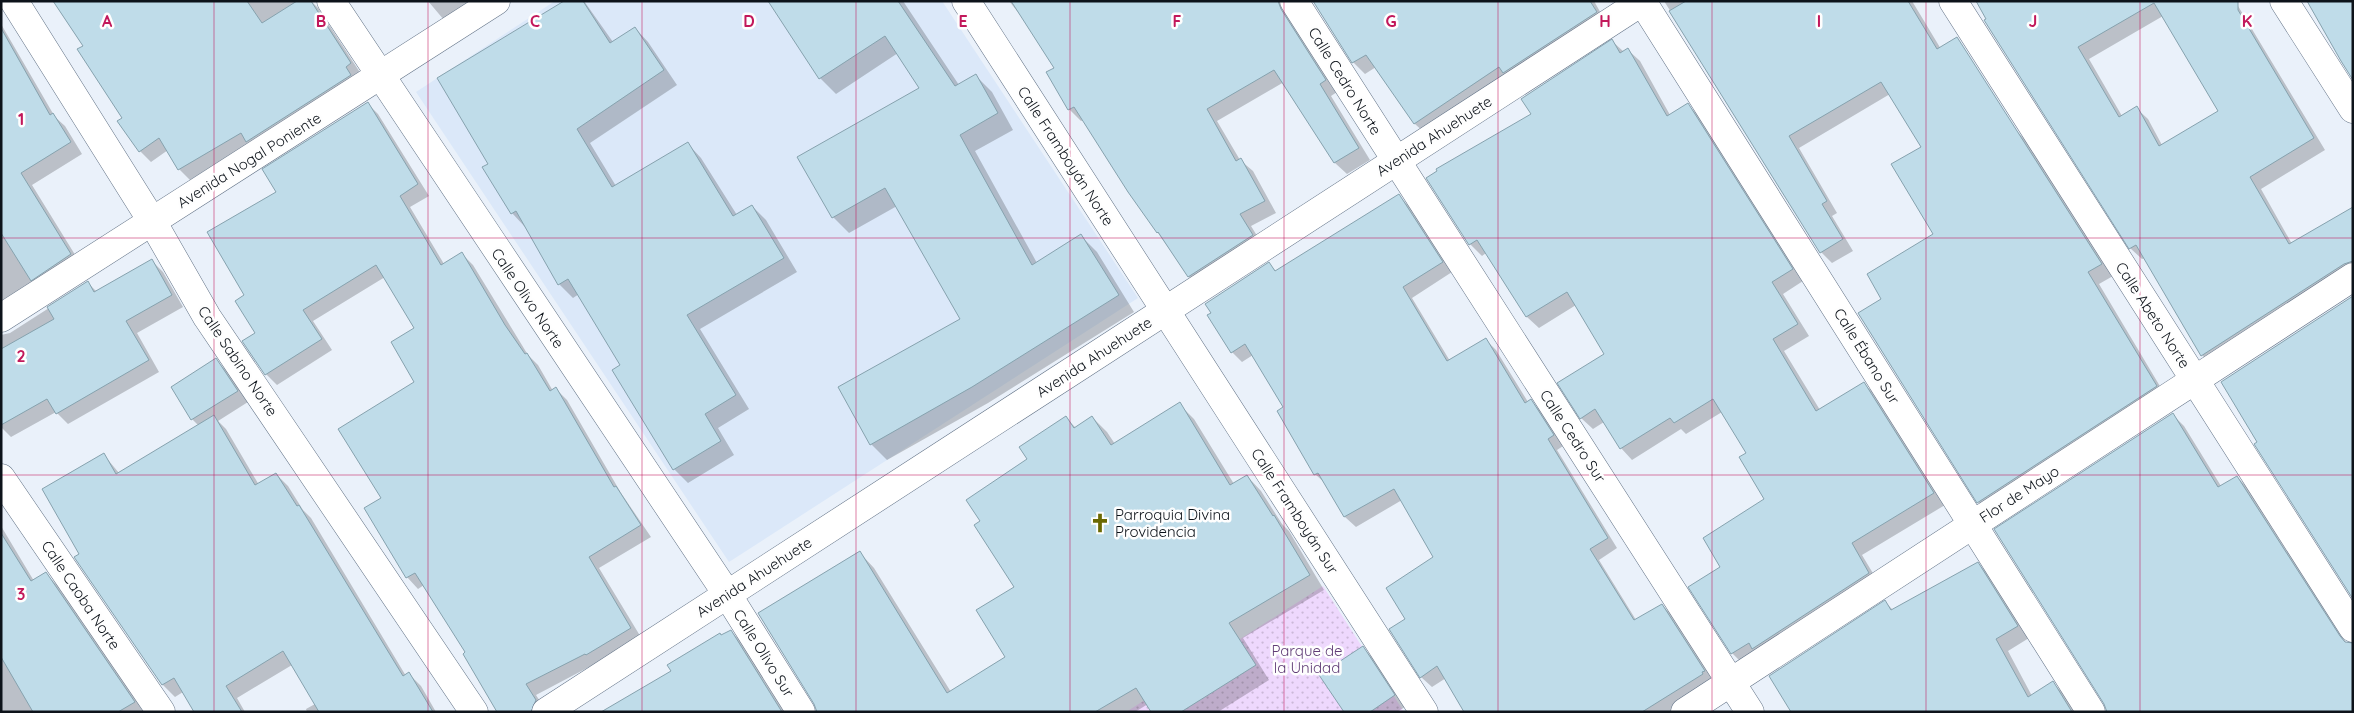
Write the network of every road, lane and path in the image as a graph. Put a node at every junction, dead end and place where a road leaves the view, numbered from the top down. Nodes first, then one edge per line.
1 (14, 1) edge
2 (331, 1) edge
3 (496, 1) edge
4 (966, 1) edge
5 (1294, 1) edge
6 (1642, 1) edge
7 (1953, 1) edge
8 (2284, 1) edge
9 (380, 76) junction
10 (2353, 109) edge
11 (1396, 161) junction
12 (152, 221) junction
13 (2353, 277) edge
14 (1166, 310) junction
15 (1, 318) edge
16 (2195, 380) junction
17 (1, 478) edge
18 (1973, 524) junction
19 (727, 594) junction
20 (2353, 628) edge
21 (1731, 682) junction
22 (161, 712) edge
23 (474, 712) edge
24 (546, 712) edge
25 (801, 712) edge
26 (1424, 712) edge
27 (1686, 712) edge
28 (1750, 712) edge
29 (2091, 712) edge

1 - 12 street, Calle Sabino Norte
2 - 9 street, Calle Olivo Norte
3 - 9 street, Avenida Nogal Poniente
4 - 14 street, Calle Framboyán Norte
5 - 11 street, Calle Cedro Norte
6 - 11 street, Avenida Ahuehuete
6 - 18 street, Calle Ébano Sur
7 - 16 street, Calle Abeto Norte
8 - 10 street
9 - 12 street, Avenida Nogal Poniente
9 - 19 street, Calle Olivo Norte
11 - 14 street, Avenida Ahuehuete
11 - 21 street, Calle Cedro Sur
12 - 15 street, Avenida Nogal Poniente
12 - 23 street, Calle Sabino Norte
13 - 16 street, Flor de Mayo
14 - 19 street, Avenida Ahuehuete
14 - 26 street, Calle Framboyán Sur
16 - 18 street, Flor de Mayo
16 - 20 street, Calle Abeto Norte
17 - 22 street, Calle Caoba Norte
18 - 21 street, Flor de Mayo
18 - 29 street, Calle Ébano Sur
19 - 24 street, Avenida Ahuehuete
19 - 25 street, Calle Olivo Sur
21 - 27 street, Flor de Mayo
21 - 28 street, Calle Cedro Sur

